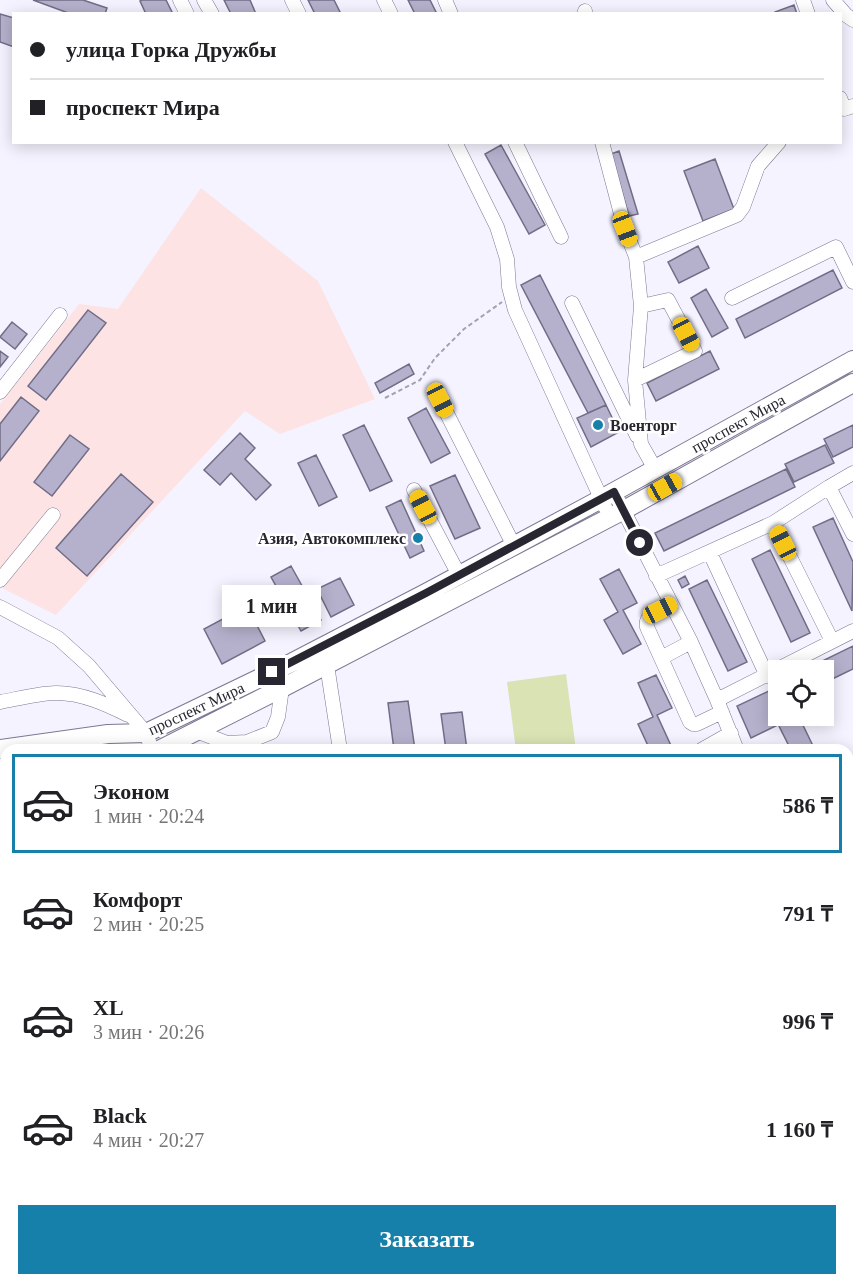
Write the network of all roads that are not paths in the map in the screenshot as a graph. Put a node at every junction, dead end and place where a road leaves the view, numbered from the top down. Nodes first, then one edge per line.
1 (833, 0) edge
2 (853, 20) edge
3 (842, 104) edge
4 (853, 106) edge
5 (456, 144) edge
6 (516, 144) edge
7 (603, 144) edge
8 (764, 149) edge
9 (561, 237) dead end
10 (636, 257) junction
11 (853, 282) edge
12 (732, 298) dead end
13 (572, 303) dead end
14 (641, 306) junction
15 (60, 315) dead end
16 (853, 360) edge
17 (635, 380) junction
18 (853, 383) edge
19 (0, 392) edge
20 (440, 400) dead end
21 (641, 444) junction
22 (655, 470) junction
23 (853, 473) edge
24 (829, 487) junction
25 (414, 490) dead end
26 (608, 496) junction
27 (617, 513) junction
28 (53, 515) dead end
29 (773, 523) junction
30 (853, 534) edge
31 (514, 546) junction
32 (710, 553) junction
33 (459, 575) junction
34 (656, 576) junction
35 (0, 580) edge
36 (671, 605) junction
37 (0, 607) edge
38 (853, 631) edge
39 (832, 641) junction
40 (690, 642) junction
41 (661, 658) junction
42 (327, 665) junction
43 (767, 676) junction
44 (282, 688) junction
45 (0, 702) edge
46 (719, 706) junction
47 (134, 718) junction
48 (196, 731) junction
49 (731, 733) junction
50 (149, 741) edge
51 (36, 744) edge
52 (171, 744) edge
53 (339, 744) edge
54 (712, 744) edge
55 (735, 744) edge

1 - 2 street
3 - 4 street
5 - 26 street
6 - 9 street
7 - 10 street
8 - 10 street
10 - 14 street
11 - 12 street
13 - 21 street
14 - 17 street
14 - 17 street
15 - 19 street
16 - 22 main road, проспект Мира
17 - 21 street
18 - 27 main road, проспект Мира
20 - 31 street
21 - 22 street
22 - 26 main road, проспект Мира
23 - 24 street
24 - 29 street
24 - 30 street
25 - 33 street
26 - 27 street
26 - 31 main road, проспект Мира
27 - 34 street
27 - 42 main road, проспект Мира
28 - 35 street
29 - 32 street
29 - 39 street
31 - 33 main road, проспект Мира
32 - 34 street
32 - 43 street
33 - 50 main road, проспект Мира
34 - 36 street
36 - 40 street
36 - 41 street
37 - 47 street
38 - 39 street
39 - 43 street
40 - 41 street
40 - 46 street
41 - 46 street
42 - 44 main road, проспект Мира
42 - 53 street
43 - 46 street
44 - 48 main road, проспект Мира
44 - 48 street
45 - 47 street
46 - 49 street
47 - 50 street
48 - 52 main road, проспект Мира
49 - 54 street
49 - 55 street
50 - 51 main road, проспект Мира

